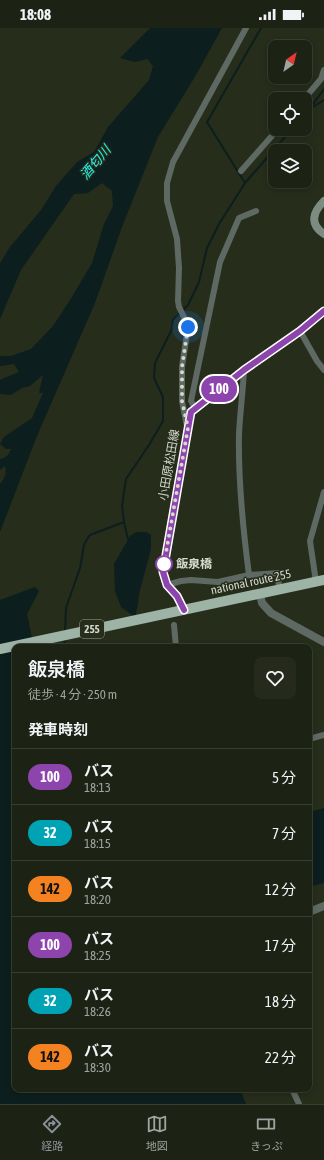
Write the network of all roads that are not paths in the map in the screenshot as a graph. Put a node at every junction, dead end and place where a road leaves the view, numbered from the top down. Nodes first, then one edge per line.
1 (246, 28) edge
2 (324, 70) edge
3 (310, 92) edge
4 (272, 136) edge
5 (241, 171) dead end
6 (324, 200) edge
7 (256, 211) dead end
8 (324, 234) edge
9 (324, 311) edge
10 (300, 331) junction
11 (244, 370) junction
12 (324, 370) edge
13 (195, 408) junction
14 (188, 428) junction
15 (324, 492) edge
16 (249, 575) junction
17 (320, 581) edge
18 (167, 585) junction
19 (279, 590) junction
20 (260, 594) junction
21 (184, 610) junction
22 (174, 625) dead end
23 (324, 642) edge
24 (24, 644) edge
25 (176, 644) edge
26 (12, 646) edge
27 (0, 649) edge
28 (324, 735) edge
29 (312, 738) edge
30 (324, 906) edge
31 (312, 911) edge
32 (293, 1092) edge
33 (299, 1104) edge

1 - 14 street
2 - 3 street
4 - 5 street
6 - 8 main road
7 - 13 street
9 - 10 main road
10 - 11 main road
10 - 12 street
11 - 13 main road
11 - 16 street
13 - 14 main road, 小田原松田線
14 - 18 main road, 小田原松田線
15 - 17 street
16 - 18 street
16 - 19 street
17 - 19 highway, national route 255 / 255
18 - 21 main road, 小田原松田線
19 - 20 highway, national route 255 / 255
20 - 21 highway, national route 255 / 255
20 - 23 street
21 - 24 highway, 255
22 - 25 street
26 - 27 highway, 255
28 - 29 street
30 - 31 street
32 - 33 street

